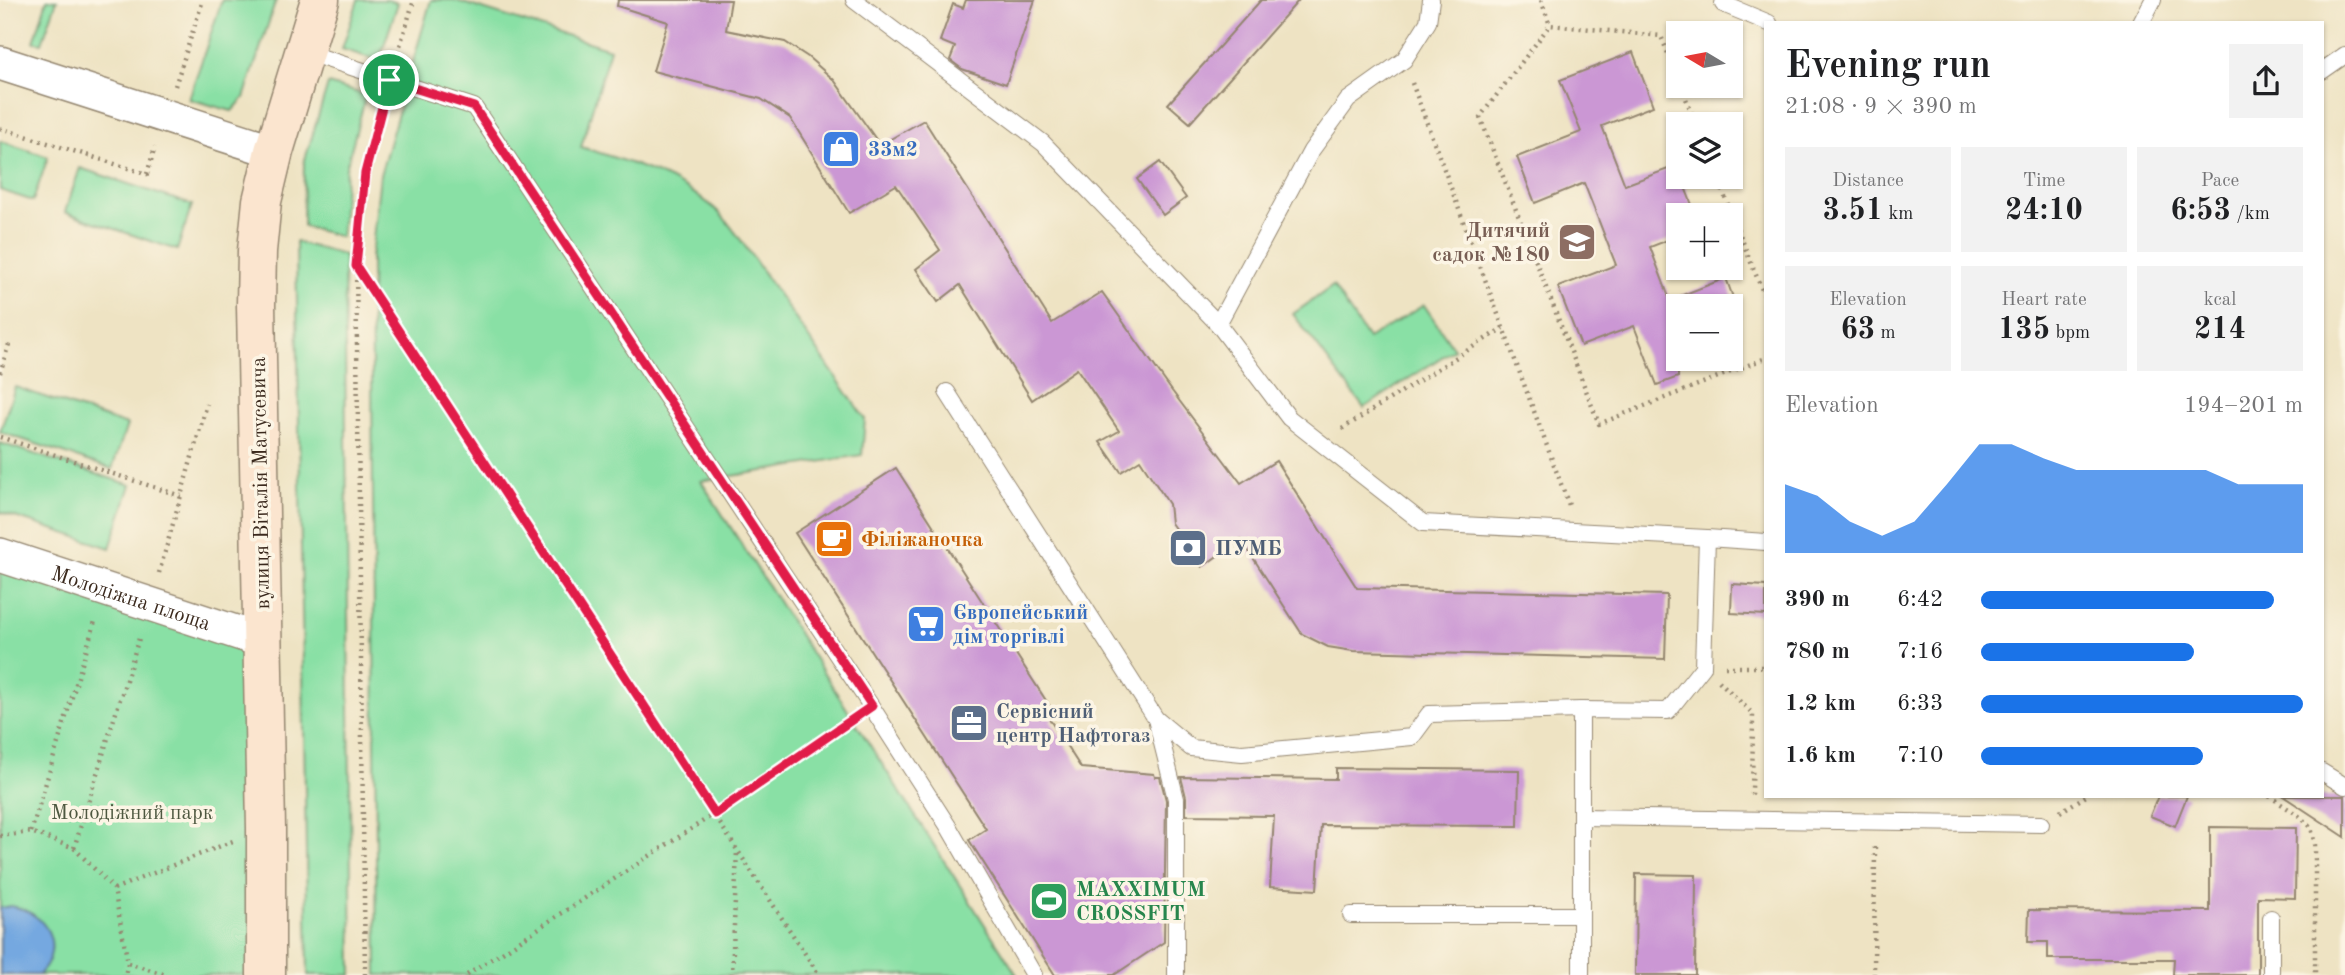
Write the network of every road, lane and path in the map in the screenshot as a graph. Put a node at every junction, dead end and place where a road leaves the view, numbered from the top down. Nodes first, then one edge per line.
1 (204, 0) edge
2 (320, 0) edge
3 (414, 0) edge
4 (854, 0) edge
5 (1431, 0) edge
6 (1541, 0) edge
7 (1724, 0) edge
8 (2152, 0) edge
9 (1764, 21) edge
10 (2142, 21) edge
11 (1550, 25) junction
12 (1666, 49) edge
13 (304, 51) junction
14 (2345, 55) edge
15 (1404, 61) junction
16 (0, 63) edge
17 (2324, 70) edge
18 (389, 80) junction
19 (165, 116) junction
20 (0, 128) edge
21 (274, 151) junction
22 (1722, 189) edge
23 (356, 266) junction
24 (1764, 295) edge
25 (1218, 324) junction
26 (1503, 328) junction
27 (9, 344) dead end
28 (1764, 359) edge
29 (0, 373) edge
30 (947, 392) dead end
31 (0, 437) edge
32 (1321, 443) junction
33 (181, 496) dead end
34 (1579, 531) junction
35 (1707, 538) junction
36 (1764, 542) edge
37 (0, 555) edge
38 (104, 589) junction
39 (263, 641) junction
40 (1703, 667) junction
41 (1764, 667) edge
42 (872, 706) junction
43 (1581, 710) junction
44 (1156, 719) junction
45 (2324, 773) edge
46 (2345, 786) edge
47 (2083, 798) edge
48 (2272, 798) edge
49 (715, 814) junction
50 (1581, 817) junction
51 (1752, 820) junction
52 (1875, 821) junction
53 (2041, 824) joint
54 (266, 828) junction
55 (31, 832) junction
56 (0, 836) edge
57 (737, 850) junction
58 (114, 890) junction
59 (1352, 915) dead end
60 (1581, 915) junction
61 (2271, 918) dead end
62 (128, 962) junction
63 (125, 975) edge
64 (167, 975) edge
65 (266, 975) edge
66 (365, 975) edge
67 (467, 975) edge
68 (732, 975) edge
69 (819, 975) edge
70 (1034, 975) edge
71 (1176, 975) edge
72 (1581, 975) edge
73 (1874, 975) edge
74 (2271, 975) edge
75 (2315, 975) edge

1 - 19 path
2 - 13 street, вулиця Віталія Матусевича
3 - 18 path
4 - 25 lane
5 - 15 lane
6 - 11 path
7 - 9 lane
8 - 10 lane
11 - 12 path
11 - 28 path
13 - 18 lane
13 - 21 street, вулиця Віталія Матусевича
14 - 17 lane
15 - 25 lane
15 - 26 path
16 - 19 street
18 - 23 path
18 - 42 lane
19 - 20 path
19 - 21 street
21 - 39 street, вулиця Віталія Матусевича
22 - 24 path
23 - 49 path
23 - 66 path
25 - 32 lane
26 - 32 path
26 - 34 path
27 - 29 path
30 - 44 lane
31 - 33 path
32 - 34 lane
34 - 35 lane
35 - 36 lane
35 - 40 lane
37 - 38 street, Молодіжна площа
38 - 39 street, Молодіжна площа
38 - 55 path
39 - 54 street, вулиця Віталія Матусевича
40 - 41 path
40 - 43 lane
40 - 51 path
42 - 49 path
42 - 70 lane
43 - 44 lane
43 - 50 lane
44 - 71 lane
45 - 46 lane
47 - 53 path
48 - 75 path
49 - 57 path
49 - 67 path
50 - 51 lane
50 - 60 lane
51 - 52 lane
52 - 53 lane
52 - 73 path
54 - 58 path
54 - 65 street, вулиця Віталія Матусевича
55 - 56 path
55 - 58 path
57 - 68 path
57 - 69 path
58 - 62 path
59 - 60 lane
60 - 72 lane
61 - 74 lane
62 - 63 path
62 - 64 path

